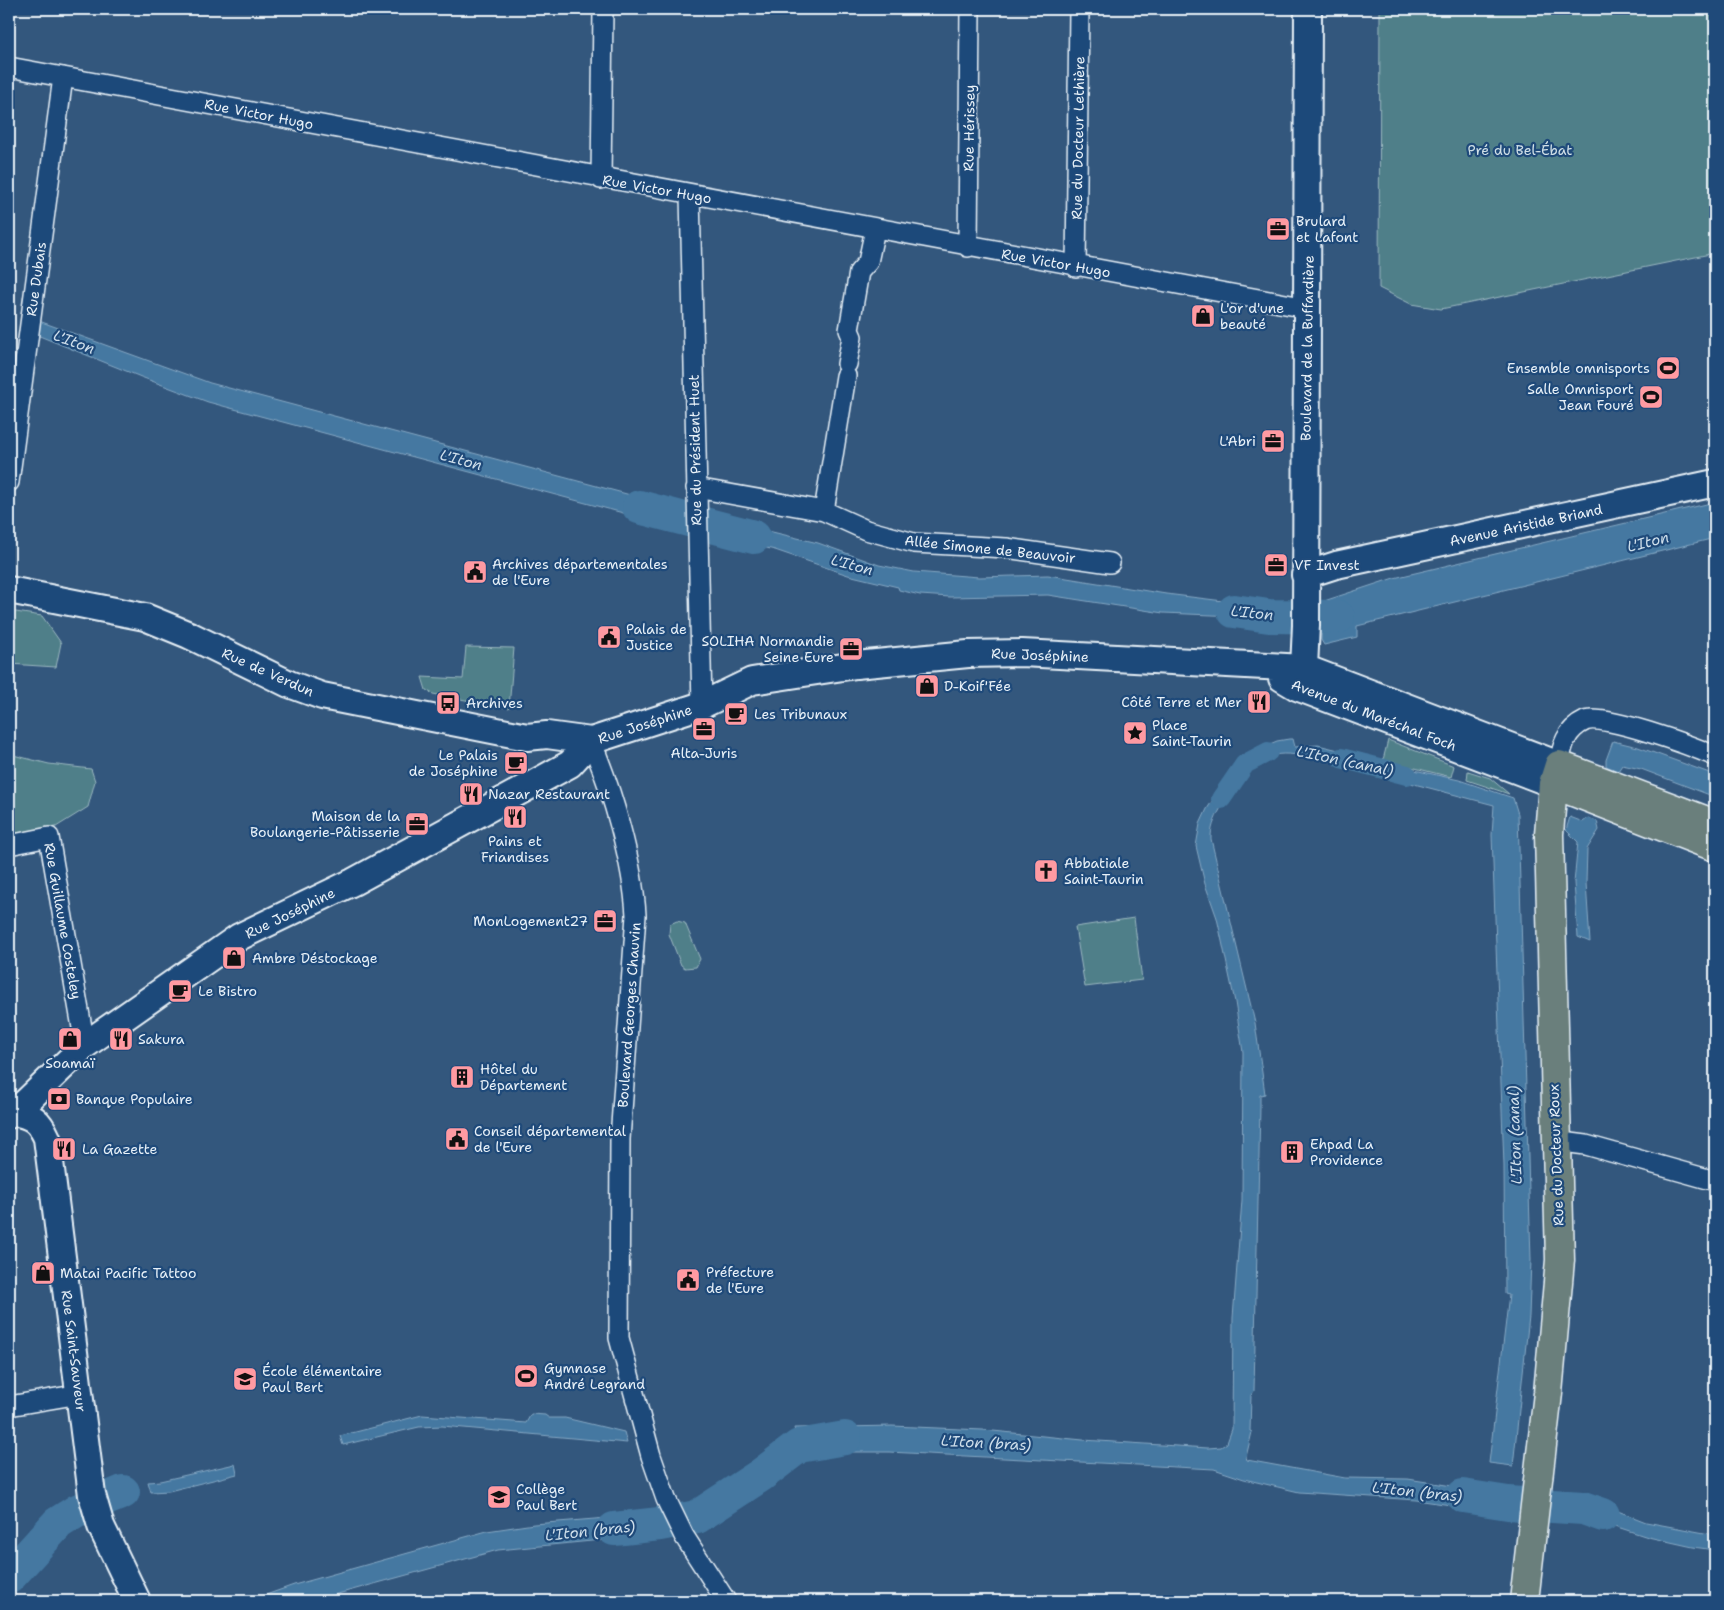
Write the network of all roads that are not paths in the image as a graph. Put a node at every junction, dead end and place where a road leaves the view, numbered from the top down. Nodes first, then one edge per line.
1 (603, 9) edge
2 (970, 9) edge
3 (1079, 9) edge
4 (1308, 9) edge
5 (9, 67) edge
6 (63, 77) junction
7 (601, 179) junction
8 (690, 195) junction
9 (875, 229) junction
10 (968, 246) junction
11 (1076, 266) junction
12 (1307, 308) junction
13 (9, 482) edge
14 (1715, 483) edge
15 (696, 488) junction
16 (824, 511) junction
17 (1305, 536) junction
18 (1110, 563) dead end
19 (1336, 565) junction
20 (1305, 587) junction
21 (9, 590) edge
22 (1262, 666) joint
23 (1300, 677) junction
24 (702, 705) junction
25 (527, 737) junction
26 (591, 741) junction
27 (1715, 756) edge
28 (1556, 774) junction
29 (540, 778) junction
30 (1715, 824) edge
31 (9, 845) edge
32 (1715, 847) edge
33 (85, 1045) junction
34 (11, 1113) edge
35 (1555, 1140) junction
36 (1715, 1181) edge
37 (80, 1394) junction
38 (9, 1406) edge
39 (1531, 1532) junction
40 (137, 1601) edge
41 (726, 1601) edge
42 (1511, 1601) edge
43 (1524, 1601) edge

1 - 7 street
2 - 10 street, Rue Hérissey
3 - 11 street, Rue du Docteur Lethière
4 - 12 main road, Boulevard de la Buffardière
5 - 6 street, Rue Victor Hugo
6 - 7 street, Rue Victor Hugo
6 - 13 street, Rue Dubais
7 - 8 street, Rue Victor Hugo
8 - 9 street, Rue Victor Hugo
8 - 15 street, Rue du Président Huet
9 - 10 street, Rue Victor Hugo
9 - 16 street
10 - 11 street, Rue Victor Hugo
11 - 12 street, Rue Victor Hugo
12 - 17 main road, Boulevard de la Buffardière
14 - 19 main road, Avenue Aristide Briand
15 - 16 street, Allée Simone de Beauvoir
15 - 24 street, Rue du Président Huet
16 - 18 street, Allée Simone de Beauvoir
17 - 19 main road
17 - 20 main road, Boulevard de la Buffardière
19 - 20 main road, Avenue Aristide Briand
20 - 23 main road, Boulevard de la Buffardière
21 - 25 main road, Rue de Verdun
22 - 23 main road, Avenue du Maréchal Foch
22 - 24 main road, Rue Joséphine
23 - 28 main road, Avenue du Maréchal Foch
24 - 26 main road, Rue Joséphine
25 - 26 main road, Rue de Verdun
25 - 29 main road
26 - 29 main road, Rue Joséphine
26 - 41 street, Boulevard Georges Chauvin
27 - 28 street
28 - 30 main road, Avenue du Maréchal Foch
28 - 32 main road, Avenue du Maréchal Foch
28 - 35 main road, Rue du Docteur Roux
29 - 33 main road, Rue Joséphine
31 - 33 street, Rue Guillaume Costeley
33 - 34 main road, Rue Joséphine
34 - 37 main road, Rue Saint-Sauveur
35 - 36 street
35 - 39 main road, Rue du Docteur Roux
37 - 38 street
37 - 40 main road, Rue Saint-Sauveur
39 - 42 main road, Rue du Docteur Roux
39 - 43 main road, Rue du Docteur Roux

